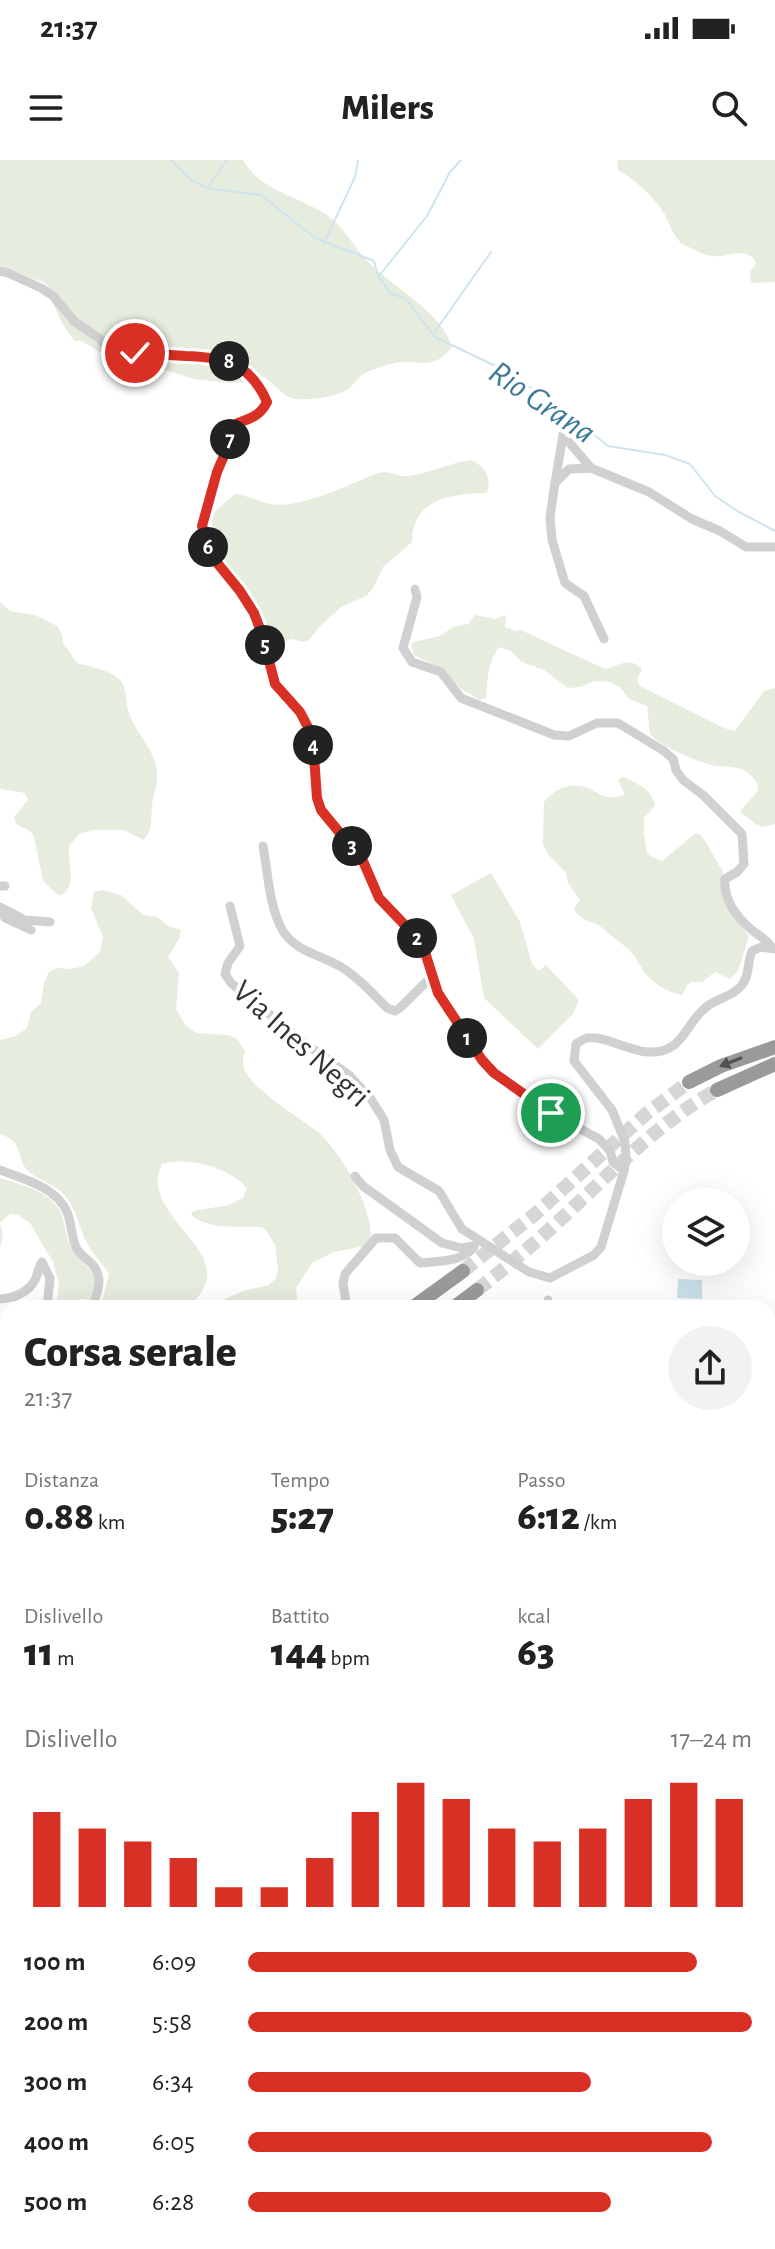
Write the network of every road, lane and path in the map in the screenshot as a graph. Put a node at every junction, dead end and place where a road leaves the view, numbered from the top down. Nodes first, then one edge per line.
1 (0, 271) edge
2 (559, 462) junction
3 (591, 468) junction
4 (569, 469) junction
5 (555, 483) junction
6 (775, 547) edge
7 (415, 589) dead end
8 (604, 639) dead end
9 (263, 846) dead end
10 (230, 906) dead end
11 (0, 908) edge
12 (50, 922) dead end
13 (31, 930) dead end
14 (773, 948) edge
15 (431, 977) junction
16 (775, 1047) edge
17 (775, 1064) edge
18 (689, 1082) tunnel mouth
19 (717, 1090) tunnel mouth
20 (0, 1170) edge
21 (624, 1171) junction
22 (355, 1176) dead end
23 (476, 1243) junction
24 (463, 1271) tunnel mouth
25 (477, 1290) tunnel mouth
26 (0, 1299) edge
27 (48, 1300) edge
28 (95, 1300) edge
29 (346, 1300) edge
30 (423, 1300) edge
31 (464, 1300) edge

1 - 15 street
2 - 3 street
2 - 4 street
2 - 5 street
3 - 4 street
3 - 6 street
4 - 5 street
5 - 8 street
7 - 14 street
9 - 15 street
10 - 23 street, Via Ines Negri
11 - 12 street
11 - 13 street
14 - 21 street
15 - 21 street
16 -> 18 highway
17 - 19 highway
20 - 28 street
21 - 23 street, Via Ines Negri
22 - 23 street, Via Ines Negri
23 - 29 street
24 - 30 highway
25 - 31 highway
26 - 27 street

